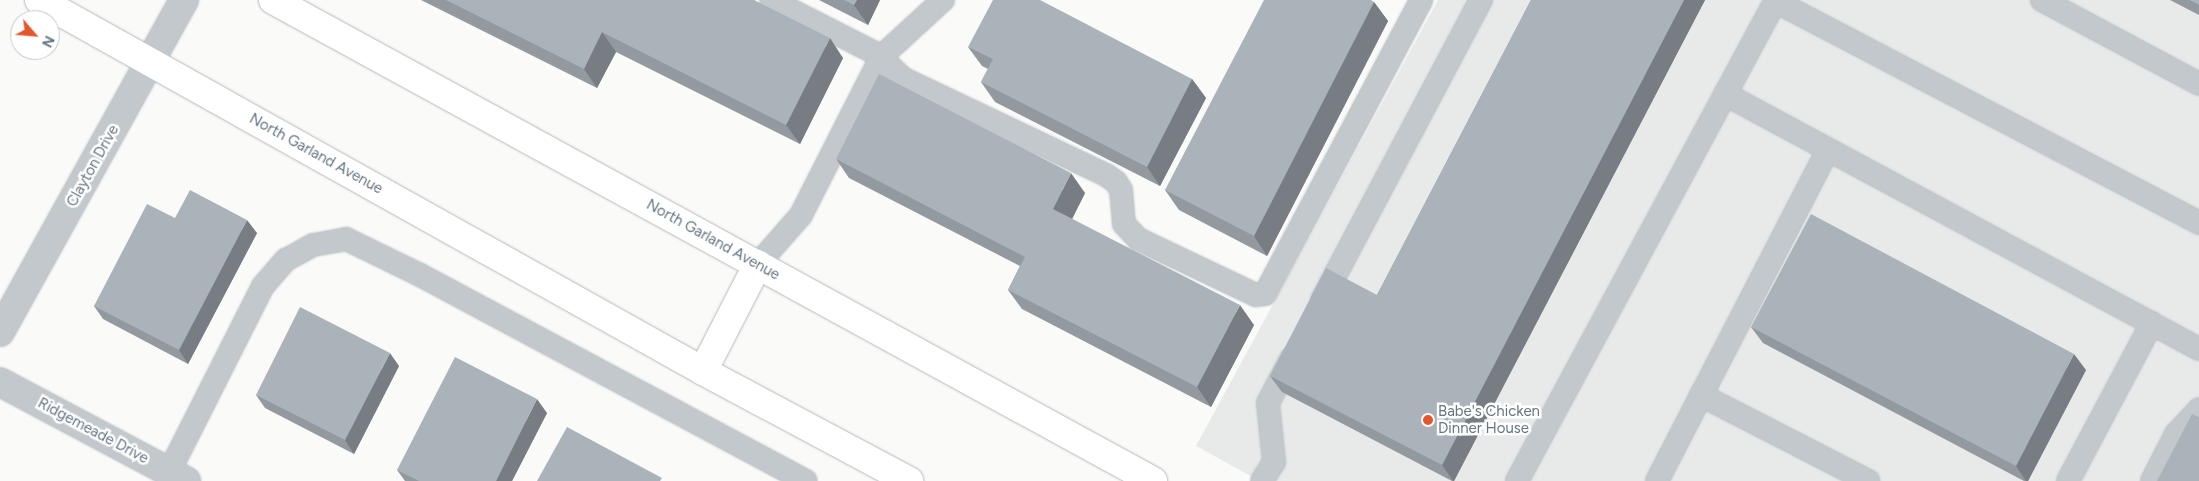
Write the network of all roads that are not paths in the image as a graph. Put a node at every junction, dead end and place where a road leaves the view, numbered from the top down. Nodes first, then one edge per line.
1 (39, 0) edge
2 (184, 0) edge
3 (273, 0) edge
4 (771, 0) edge
5 (943, 0) edge
6 (1421, 0) edge
7 (1481, 0) edge
8 (2042, 0) edge
9 (1776, 1) edge
10 (881, 57) junction
11 (152, 61) junction
12 (2199, 84) edge
13 (1725, 94) junction
14 (1828, 149) junction
15 (2199, 222) edge
16 (758, 264) junction
17 (1314, 315) edge
18 (2152, 323) junction
19 (0, 332) edge
20 (1300, 342) edge
21 (2199, 349) edge
22 (704, 371) junction
23 (0, 382) edge
24 (1702, 395) junction
25 (2199, 409) edge
26 (178, 477) edge
27 (805, 481) edge
28 (909, 481) edge
29 (1153, 481) edge
30 (1262, 481) edge
31 (1517, 481) edge
32 (1657, 481) edge
33 (1868, 481) edge
34 (2068, 481) edge
35 (2152, 481) edge

1 - 11 main road, North Garland Avenue
2 - 11 street, Clayton Drive
3 - 16 main road, North Garland Avenue
4 - 10 lane
5 - 10 lane
6 - 10 lane
7 - 17 lane
8 - 12 lane
9 - 13 lane
9 - 15 lane
10 - 16 lane
11 - 19 street, Clayton Drive
11 - 22 main road, North Garland Avenue
13 - 14 lane
13 - 31 lane
14 - 18 lane
14 - 24 lane
16 - 22 main road
16 - 29 main road, North Garland Avenue
18 - 21 lane
18 - 34 lane
20 - 30 lane
22 - 28 main road, North Garland Avenue
23 - 26 street, Ridgemeade Drive
24 - 32 lane
24 - 33 lane
25 - 35 lane
26 - 27 lane

